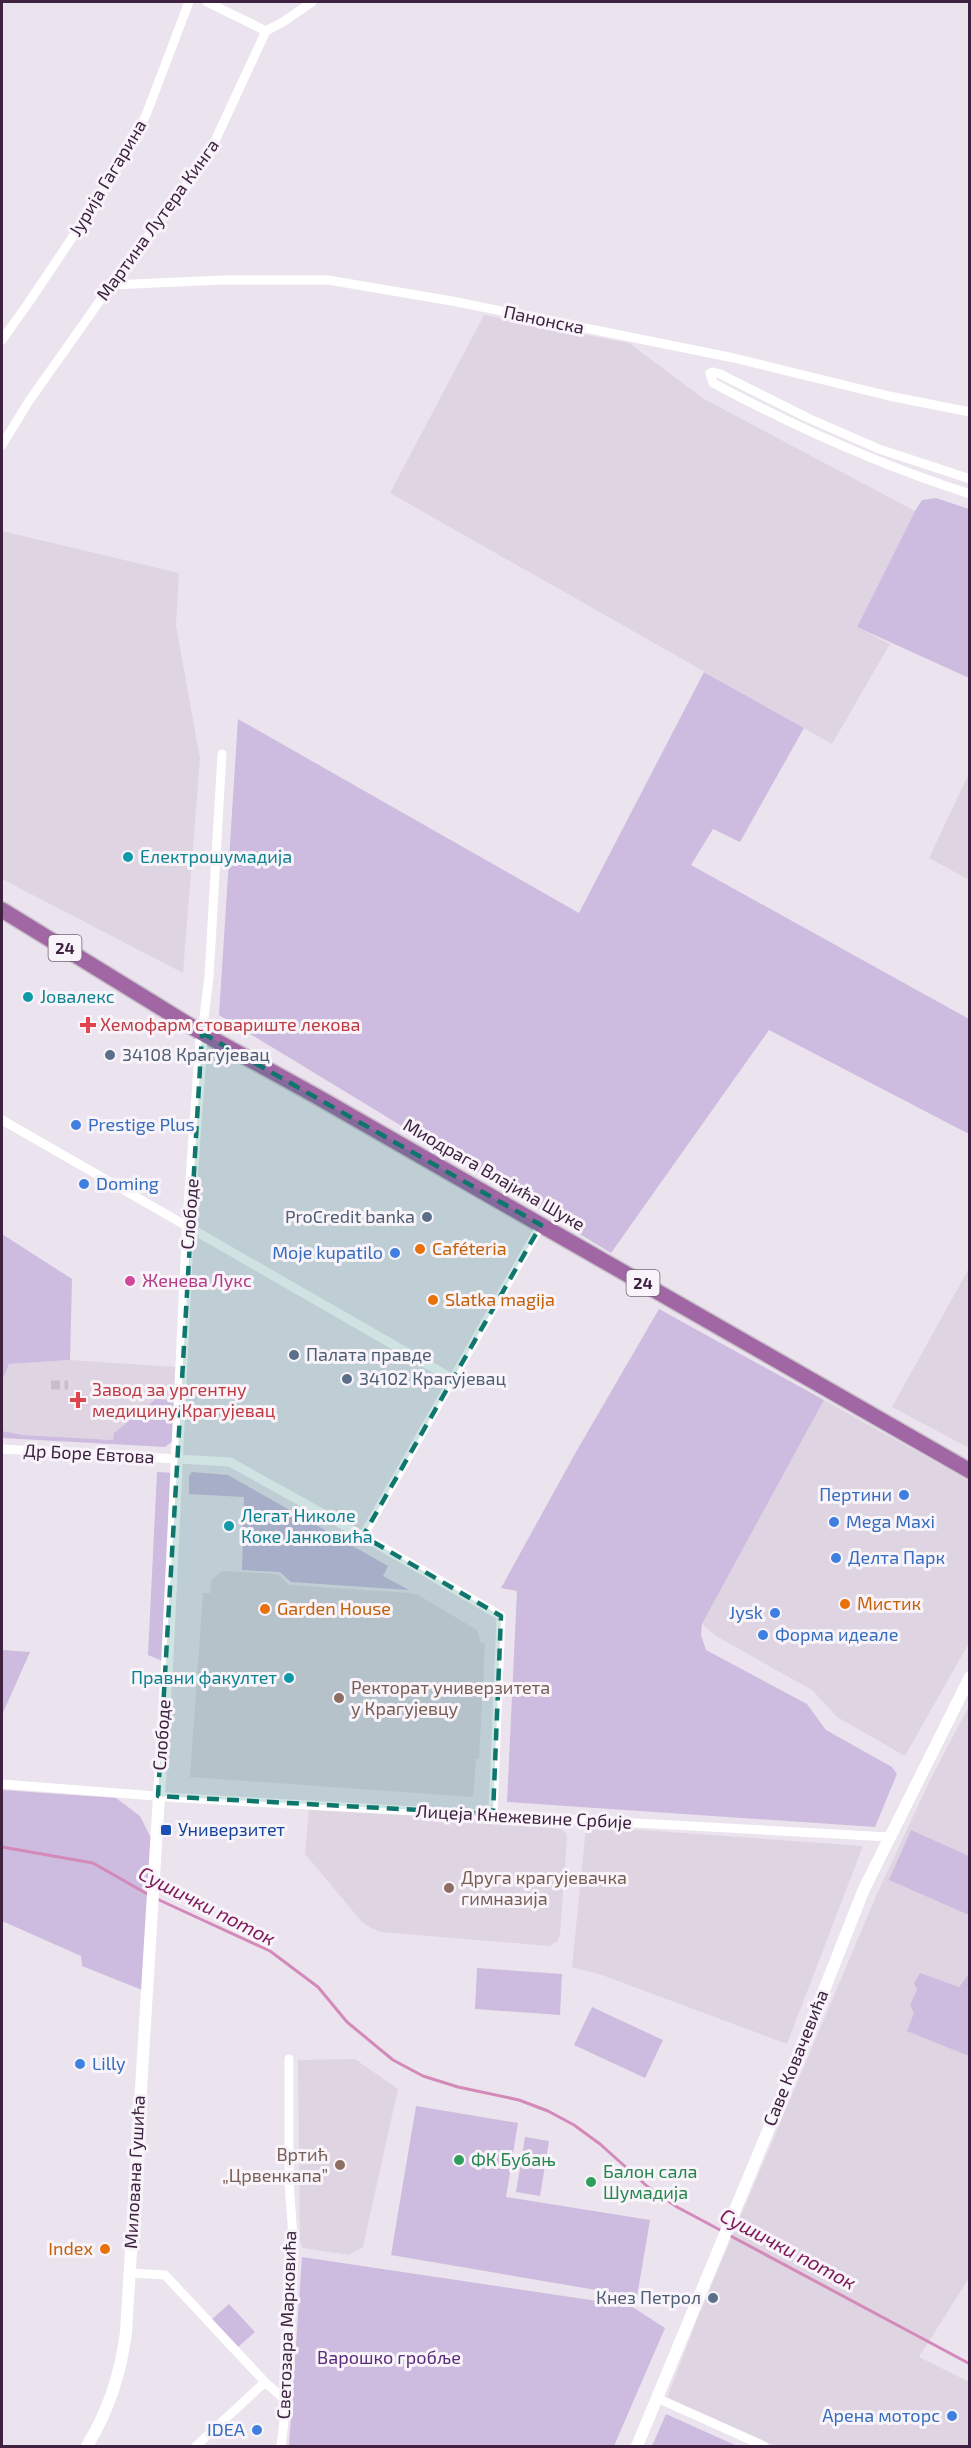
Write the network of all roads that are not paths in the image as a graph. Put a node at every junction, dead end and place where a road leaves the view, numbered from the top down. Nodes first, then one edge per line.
1 (189, 2) edge
2 (207, 2) edge
3 (312, 2) edge
4 (266, 31) junction
5 (111, 285) junction
6 (2, 340) edge
7 (969, 412) edge
8 (2, 445) edge
9 (969, 479) edge
10 (969, 494) edge
11 (222, 754) dead end
12 (2, 910) edge
13 (202, 1033) junction
14 (2, 1120) edge
15 (541, 1225) junction
16 (188, 1229) junction
17 (453, 1379) junction
18 (2, 1449) edge
19 (177, 1458) junction
20 (969, 1471) edge
21 (363, 1536) junction
22 (969, 1677) edge
23 (2, 1784) edge
24 (158, 1796) junction
25 (493, 1814) junction
26 (889, 1837) junction
27 (154, 1890) joint
28 (289, 2058) dead end
29 (130, 2273) junction
30 (265, 2382) junction
31 (657, 2398) junction
32 (285, 2400) junction
33 (87, 2446) edge
34 (196, 2446) edge
35 (281, 2446) edge
36 (637, 2446) edge
37 (764, 2446) edge

1 - 6 street, Јурија Гагарина
2 - 4 street
3 - 4 street
4 - 5 street, Мартина Лутера Кинга
5 - 7 street, Панонска
5 - 8 street, Мартина Лутера Кинга
9 - 10 street
11 - 13 street, Слободе
12 - 13 main road, Миодрага Влајића Шуке / 24
13 - 15 main road, Миодрага Влајића Шуке / 24
13 - 16 street, Слободе
14 - 16 street
15 - 17 street
15 - 20 main road, Миодрага Влајића Шуке / 24
16 - 17 street
16 - 19 street, Слободе
17 - 21 street
18 - 19 street, Др Боре Евтова
19 - 21 street, Др Боре Евтова
19 - 24 street, Слободе
21 - 25 street, Др Боре Евтова
22 - 26 street, Саве Ковачевића
23 - 24 street, Лицеја Кнежевине Србије
24 - 25 street, Лицеја Кнежевине Србије
24 - 27 street, Слободе
25 - 26 street, Лицеја Кнежевине Србије
26 - 31 street, Саве Ковачевића
27 - 29 street, Милована Гушића
28 - 32 street, Светозара Марковића
29 - 30 street
29 - 33 street, Милована Гушића
30 - 32 street
30 - 34 street
31 - 36 street, Саве Ковачевића
31 - 37 street
32 - 35 street, Светозара Марковића

